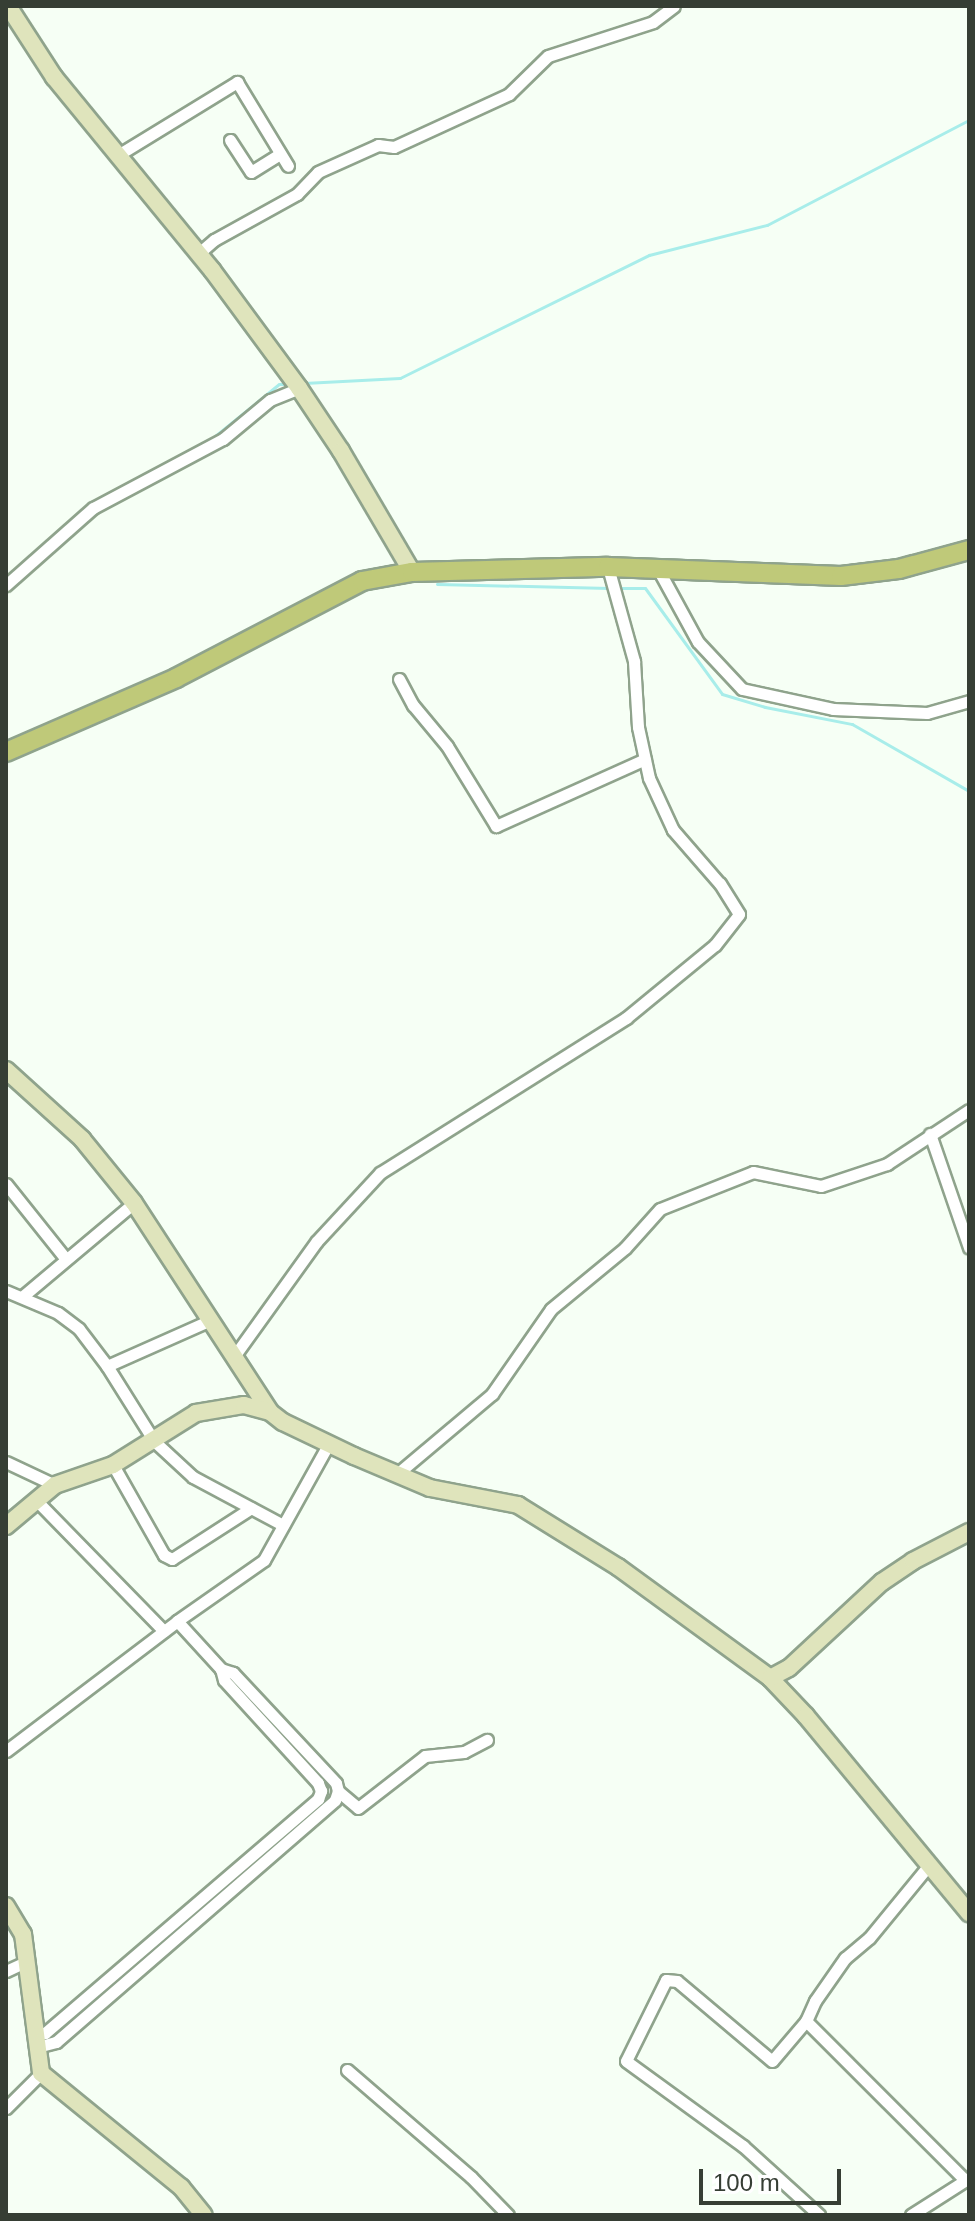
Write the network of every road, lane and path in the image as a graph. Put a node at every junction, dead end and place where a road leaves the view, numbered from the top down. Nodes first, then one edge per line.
1 (8, 6) edge
2 (674, 6) edge
3 (230, 140) dead end
4 (280, 154) junction
5 (118, 155) junction
6 (288, 166) dead end
7 (199, 253) junction
8 (299, 388) junction
9 (969, 550) edge
10 (608, 567) junction
11 (658, 569) junction
12 (412, 572) junction
13 (6, 585) edge
14 (399, 679) dead end
15 (969, 701) edge
16 (6, 752) edge
17 (645, 759) junction
18 (6, 1070) edge
19 (969, 1110) edge
20 (930, 1134) junction
21 (6, 1184) edge
22 (134, 1203) junction
23 (969, 1247) edge
24 (65, 1258) junction
25 (6, 1291) edge
26 (23, 1296) junction
27 (211, 1320) junction
28 (235, 1355) junction
29 (107, 1366) junction
30 (270, 1412) junction
31 (154, 1441) junction
32 (329, 1443) junction
33 (6, 1462) edge
34 (113, 1465) junction
35 (397, 1474) junction
36 (55, 1485) junction
37 (36, 1500) junction
38 (251, 1508) junction
39 (283, 1525) junction
40 (6, 1526) edge
41 (969, 1532) edge
42 (177, 1621) junction
43 (164, 1631) junction
44 (221, 1669) junction
45 (770, 1678) junction
46 (487, 1740) dead end
47 (6, 1751) edge
48 (338, 1791) junction
49 (929, 1865) junction
50 (6, 1906) edge
51 (969, 1913) edge
52 (25, 1962) junction
53 (6, 1971) edge
54 (806, 2021) junction
55 (36, 2040) junction
56 (347, 2070) dead end
57 (41, 2073) junction
58 (6, 2108) edge
59 (967, 2179) edge
60 (204, 2215) edge
61 (508, 2215) edge
62 (819, 2215) edge
63 (911, 2215) edge

1 - 5 main road
2 - 7 street
3 - 4 street
4 - 5 street
4 - 6 street
5 - 7 main road
7 - 8 main road
8 - 12 main road
8 - 13 street
9 - 11 main road
10 - 11 main road
10 - 12 main road
10 - 17 street
11 - 15 street
12 - 16 main road
14 - 17 street
17 - 28 street
18 - 22 main road
19 - 20 street
20 - 23 street
20 - 35 street
21 - 24 street
22 - 24 street
22 - 27 main road
24 - 26 street
25 - 26 street
26 - 29 street
27 - 28 main road
27 - 29 street
28 - 30 main road
29 - 31 street
30 - 31 main road
30 - 32 main road
31 - 34 main road
31 - 38 street
32 - 35 main road
32 - 39 street
33 - 36 street
34 - 36 main road
34 - 38 street
35 - 45 main road
36 - 37 main road
37 - 40 main road
37 - 43 street
38 - 39 street
39 - 42 street
41 - 45 main road
42 - 43 street
42 - 44 street
43 - 47 street
44 - 48 street
44 - 55 street
45 - 49 main road
46 - 48 street
48 - 55 street
49 - 51 main road
49 - 54 street
50 - 52 main road
52 - 53 street
52 - 55 main road
54 - 59 street
54 - 62 street
55 - 57 main road
56 - 61 street
57 - 58 street
57 - 60 main road
59 - 63 street

